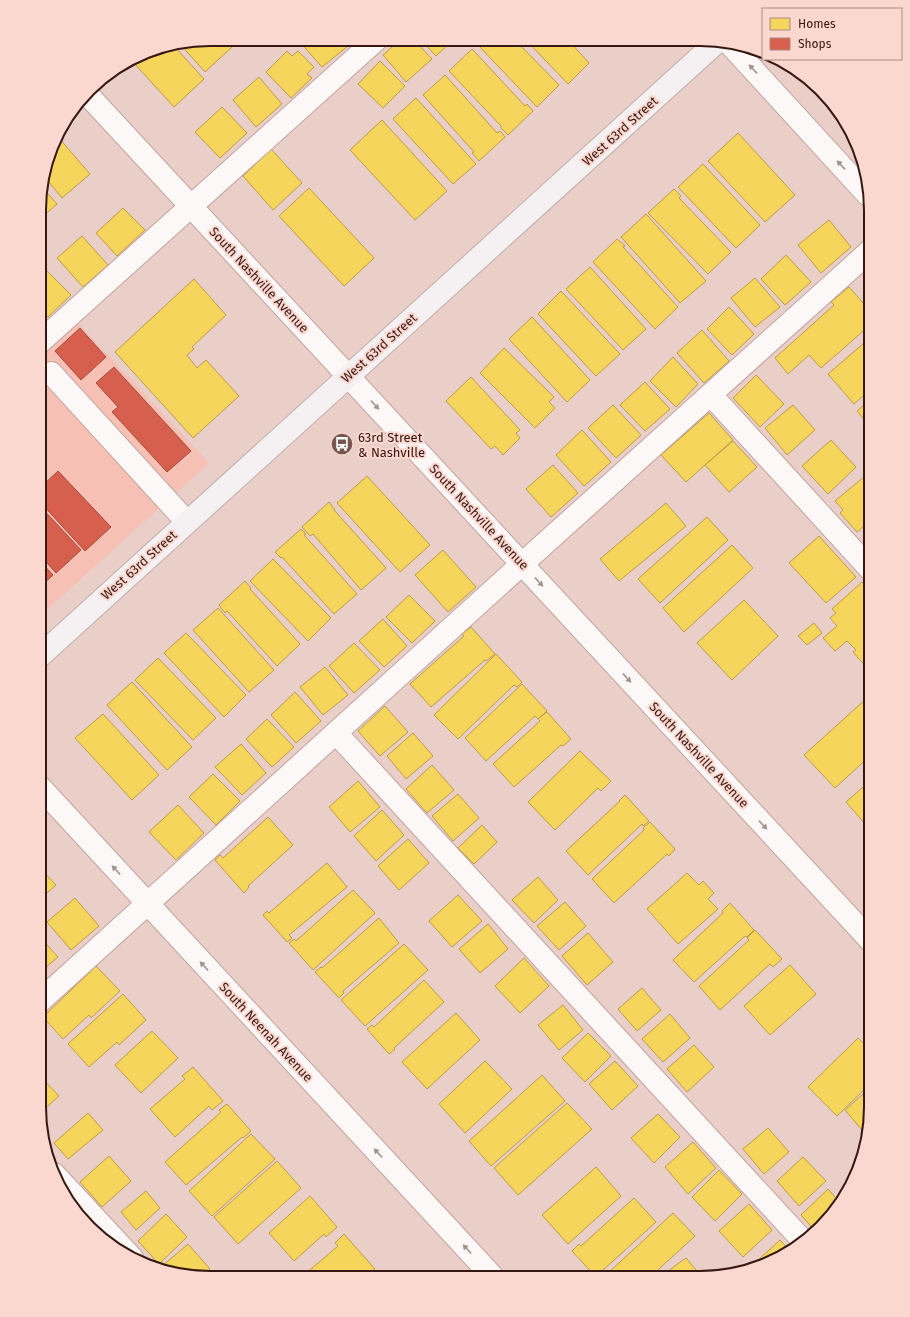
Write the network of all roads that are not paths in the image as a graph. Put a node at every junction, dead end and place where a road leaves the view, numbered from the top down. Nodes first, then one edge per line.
1 (370, 46) edge
2 (712, 46) edge
3 (735, 50) edge
4 (91, 98) edge
5 (863, 190) edge
6 (191, 206) junction
7 (864, 256) edge
8 (46, 337) edge
9 (51, 373) dead end
10 (348, 376) junction
11 (711, 395) junction
12 (187, 522) junction
13 (864, 562) edge
14 (522, 564) junction
15 (46, 651) edge
16 (336, 733) junction
17 (46, 794) edge
18 (147, 904) junction
19 (864, 933) edge
20 (46, 996) edge
21 (68, 1189) edge
22 (800, 1237) edge
23 (117, 1241) edge
24 (487, 1271) edge

1 - 6 street
2 - 10 main road, West 63rd Street
5 -> 3 street
4 - 6 street, South Nashville Avenue
6 - 8 street
6 - 10 street, South Nashville Avenue
7 - 11 street
9 - 12 street
10 - 12 main road, West 63rd Street
10 -> 14 street, South Nashville Avenue
11 - 13 street
11 - 14 street
12 - 15 main road, West 63rd Street
14 - 16 street
14 -> 19 street, South Nashville Avenue
16 - 18 street
16 - 22 street
18 -> 17 street, South Neenah Avenue
18 - 20 street
24 -> 18 street, South Neenah Avenue
21 - 23 street

